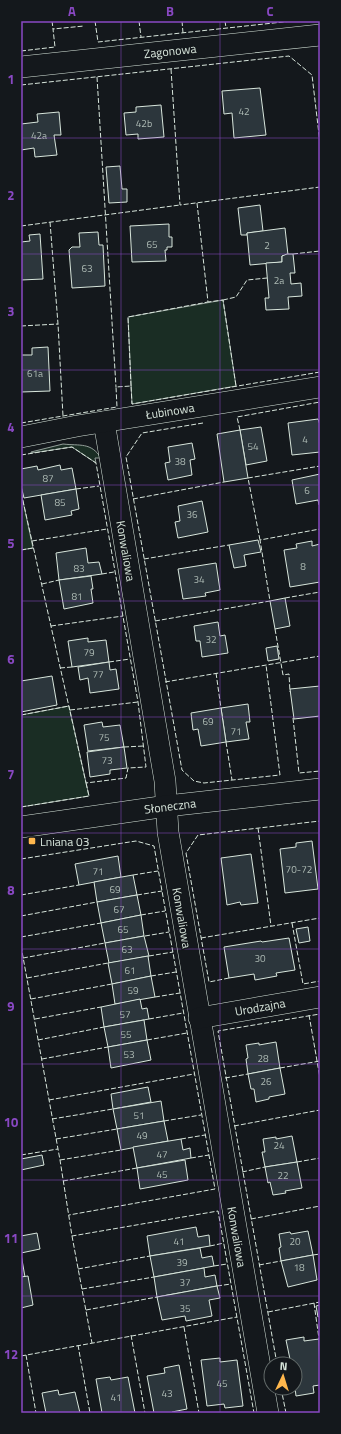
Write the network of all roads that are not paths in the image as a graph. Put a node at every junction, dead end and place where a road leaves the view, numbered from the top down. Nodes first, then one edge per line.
1 (320, 35) edge
2 (21, 67) edge
3 (320, 386) edge
4 (104, 422) junction
5 (21, 437) edge
6 (320, 789) edge
7 (167, 806) junction
8 (21, 827) edge
9 (320, 997) edge
10 (199, 1018) junction
11 (268, 1413) edge

1 - 2 street, Zagonowa
3 - 4 street, Łubinowa
4 - 5 street, Łubinowa
4 - 7 street, Konwaliowa
6 - 7 street, Słoneczna
7 - 8 street, Słoneczna
7 - 10 street, Konwaliowa
9 - 10 street, Urodzajna
10 - 11 street, Konwaliowa

